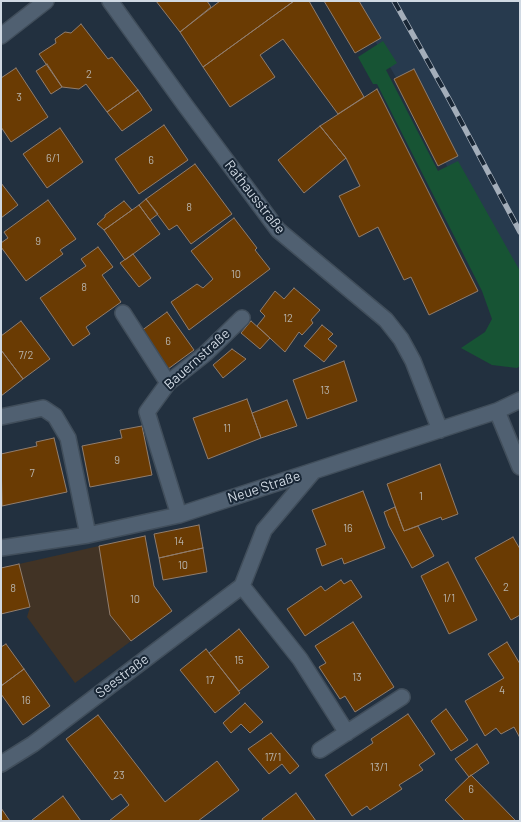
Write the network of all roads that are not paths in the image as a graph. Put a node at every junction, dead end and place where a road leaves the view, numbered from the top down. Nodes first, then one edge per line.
1 (46, 1) edge
2 (110, 1) edge
3 (1, 36) edge
4 (123, 313) dead end
5 (242, 318) dead end
6 (168, 383) junction
7 (520, 400) edge
8 (497, 411) junction
9 (1, 417) edge
10 (440, 430) junction
11 (520, 467) edge
12 (314, 471) junction
13 (179, 515) junction
14 (88, 535) junction
15 (1, 548) edge
16 (242, 586) junction
17 (402, 697) dead end
18 (347, 733) junction
19 (320, 750) dead end
20 (1, 764) edge

1 - 3 street
2 - 10 street, Rathausstraße
4 - 6 street
5 - 6 street, Bauernstraße
6 - 13 street, Bauernstraße
7 - 8 street, Neue Straße
8 - 10 street, Neue Straße
8 - 11 street
9 - 14 street
10 - 12 street, Neue Straße
12 - 13 street, Neue Straße
12 - 16 street
13 - 14 street, Neue Straße
14 - 15 street, Neue Straße
16 - 18 street
16 - 20 street, Seestraße
17 - 18 street
18 - 19 street

